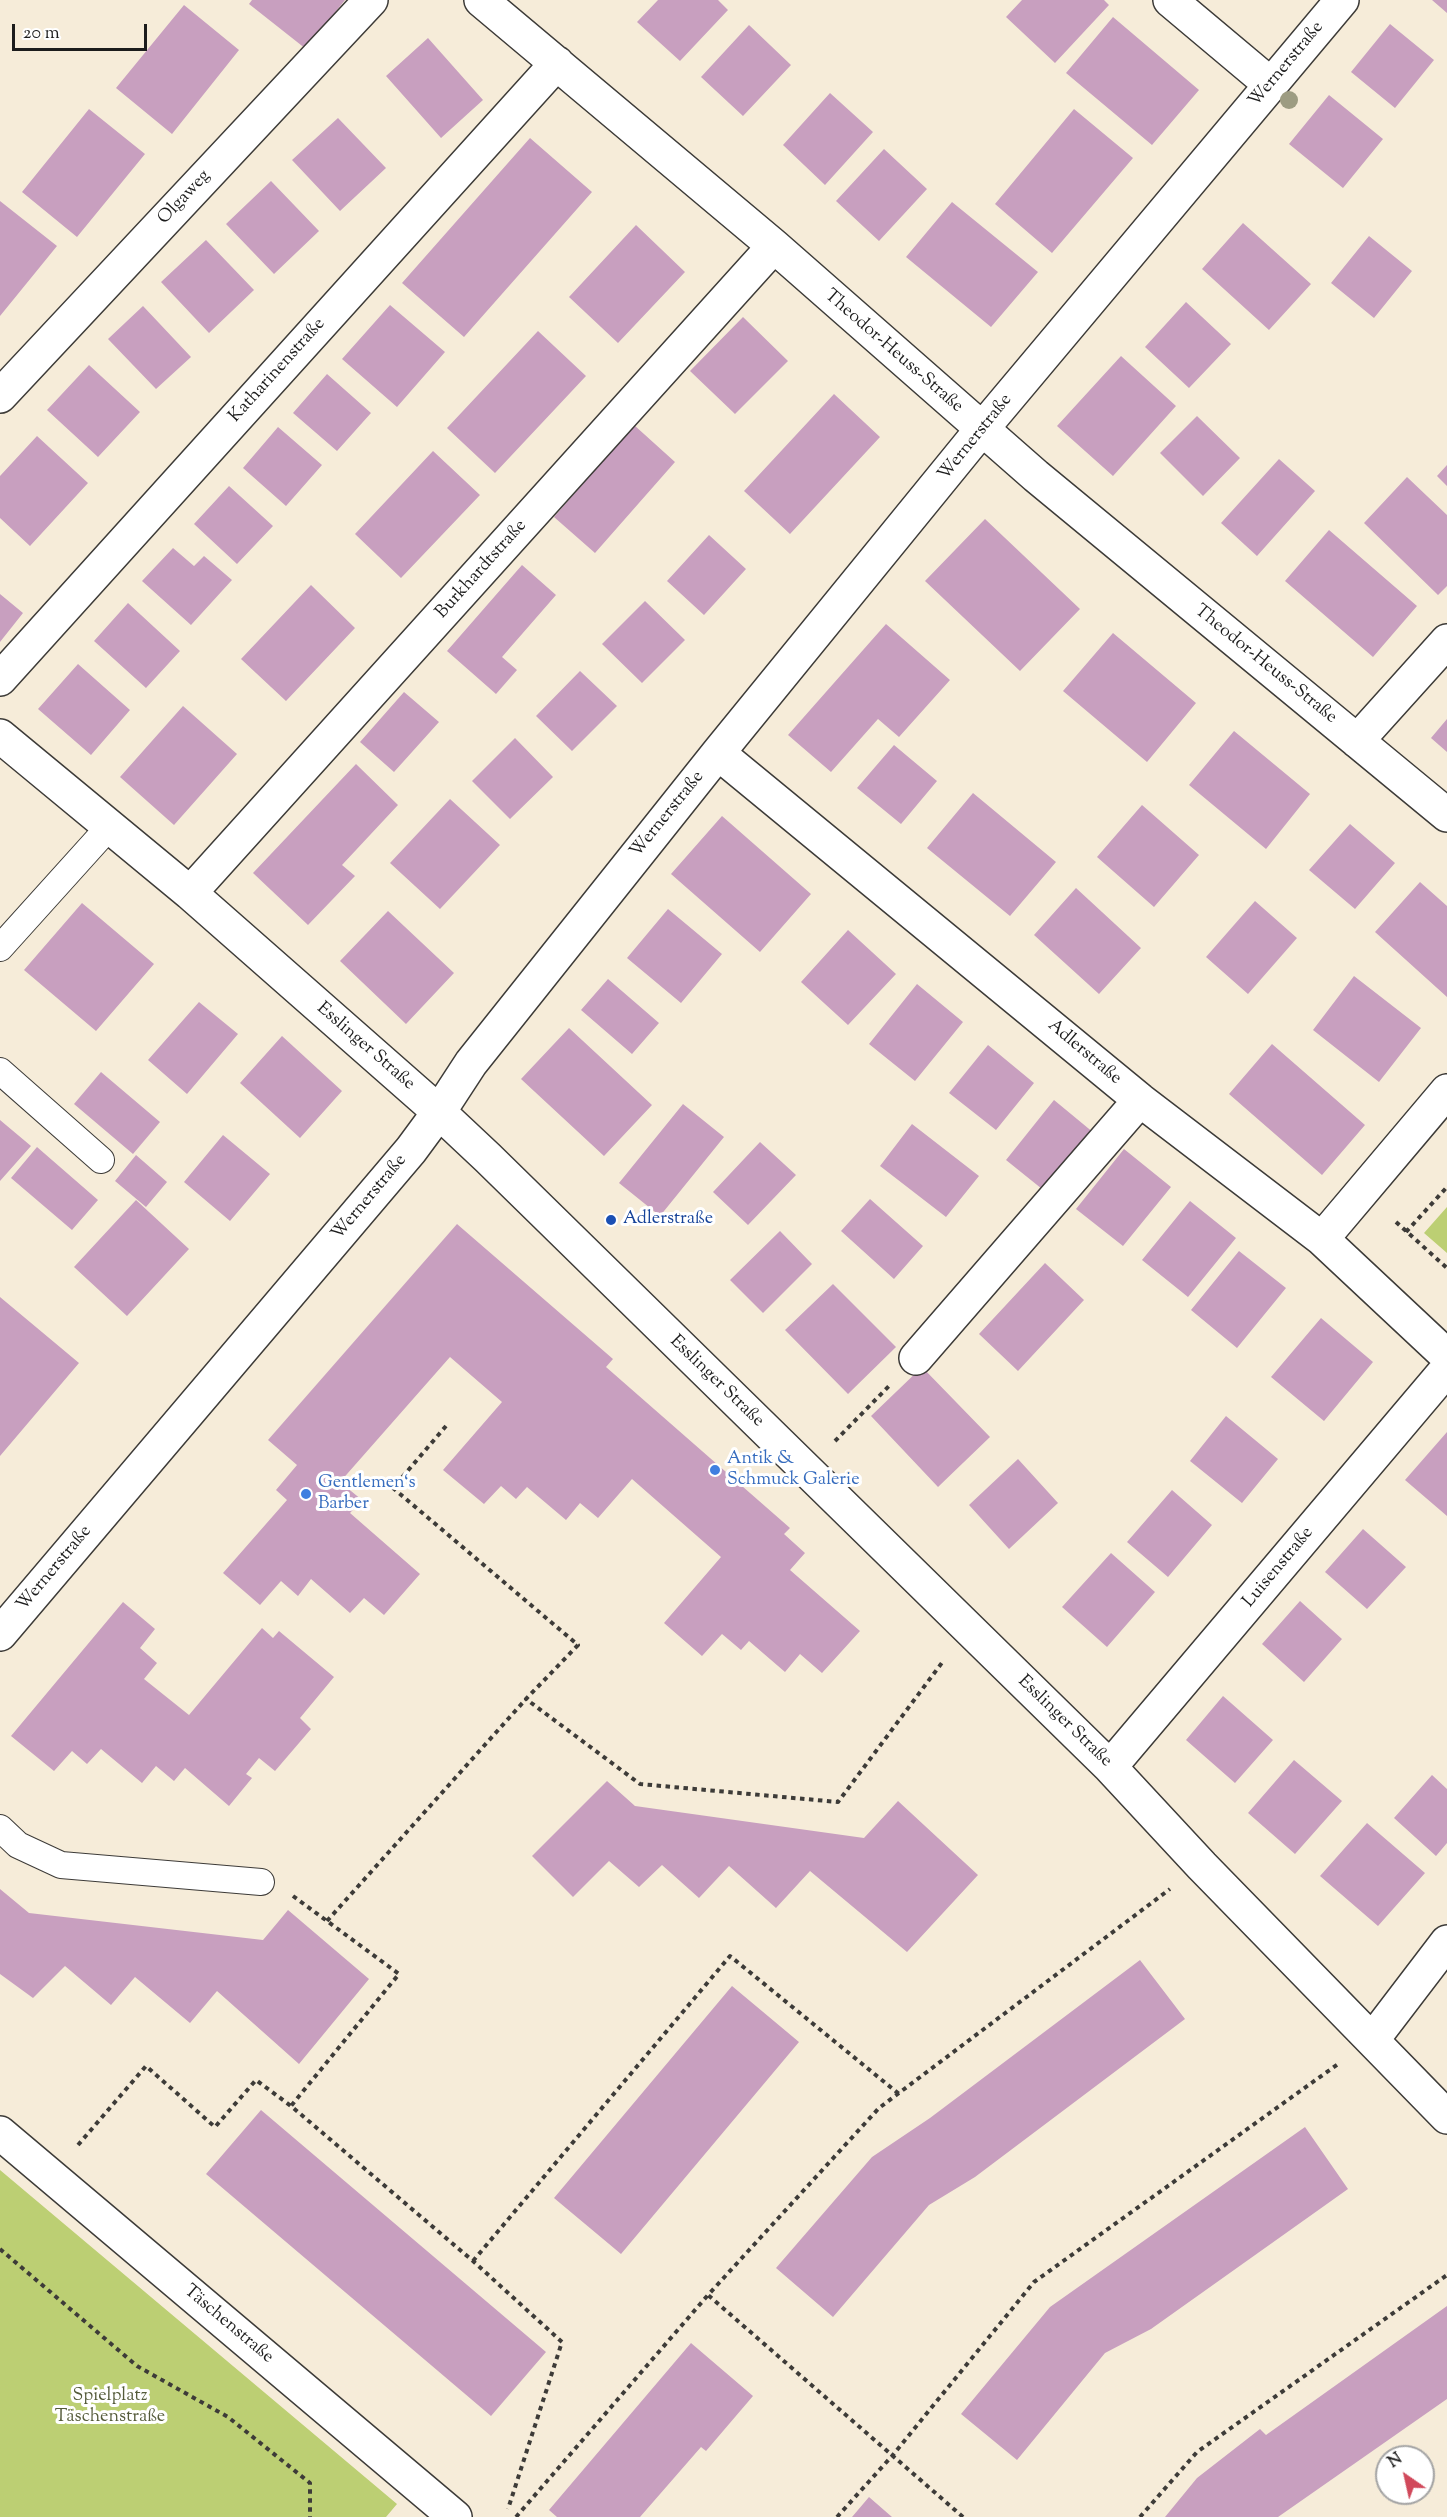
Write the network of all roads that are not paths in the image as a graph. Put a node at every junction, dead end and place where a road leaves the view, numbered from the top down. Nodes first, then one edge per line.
1 (371, 0) edge
2 (481, 0) edge
3 (1170, 0) edge
4 (1342, 0) edge
5 (557, 63) junction
6 (1270, 84) junction
7 (774, 246) junction
8 (0, 396) edge
9 (982, 429) junction
10 (1447, 641) edge
11 (0, 679) edge
12 (0, 736) edge
13 (1358, 741) junction
14 (718, 753) junction
15 (1447, 815) edge
16 (109, 826) junction
17 (190, 893) junction
18 (0, 948) edge
19 (0, 1071) edge
20 (1447, 1091) edge
21 (1140, 1100) junction
22 (439, 1112) junction
23 (101, 1160) dead end
24 (1322, 1239) junction
25 (1447, 1356) edge
26 (916, 1358) road end
27 (1447, 1369) edge
28 (0, 1634) edge
29 (1110, 1767) junction
30 (0, 1828) edge
31 (261, 1882) dead end
32 (1447, 1941) edge
33 (1373, 2038) junction
34 (1447, 2117) edge
35 (0, 2133) edge
36 (444, 2514) edge

1 - 8 street, Olgaweg
2 - 5 street, Theodor-Heuss-Straße
3 - 6 street
4 - 6 street, Wernerstraße
5 - 7 street, Theodor-Heuss-Straße
5 - 11 street, Katharinenstraße
6 - 9 street, Wernerstraße
7 - 9 street, Theodor-Heuss-Straße
7 - 17 street, Burkhardtstraße
9 - 13 street, Theodor-Heuss-Straße
9 - 14 street, Wernerstraße
10 - 13 street
12 - 16 street, Esslinger Straße
13 - 15 street, Theodor-Heuss-Straße
14 - 21 street, Adlerstraße
14 - 22 street, Wernerstraße
16 - 17 street, Esslinger Straße
16 - 18 lane
17 - 22 street, Esslinger Straße
19 - 23 lane
20 - 24 street
21 - 24 street, Adlerstraße
21 - 26 street
22 - 28 street, Wernerstraße
22 - 29 street, Esslinger Straße
24 - 25 street, Adlerstraße
27 - 29 street, Luisenstraße
29 - 33 street, Esslinger Straße
30 - 31 lane
32 - 33 street
33 - 34 street, Esslinger Straße
35 - 36 street, Täschenstraße

